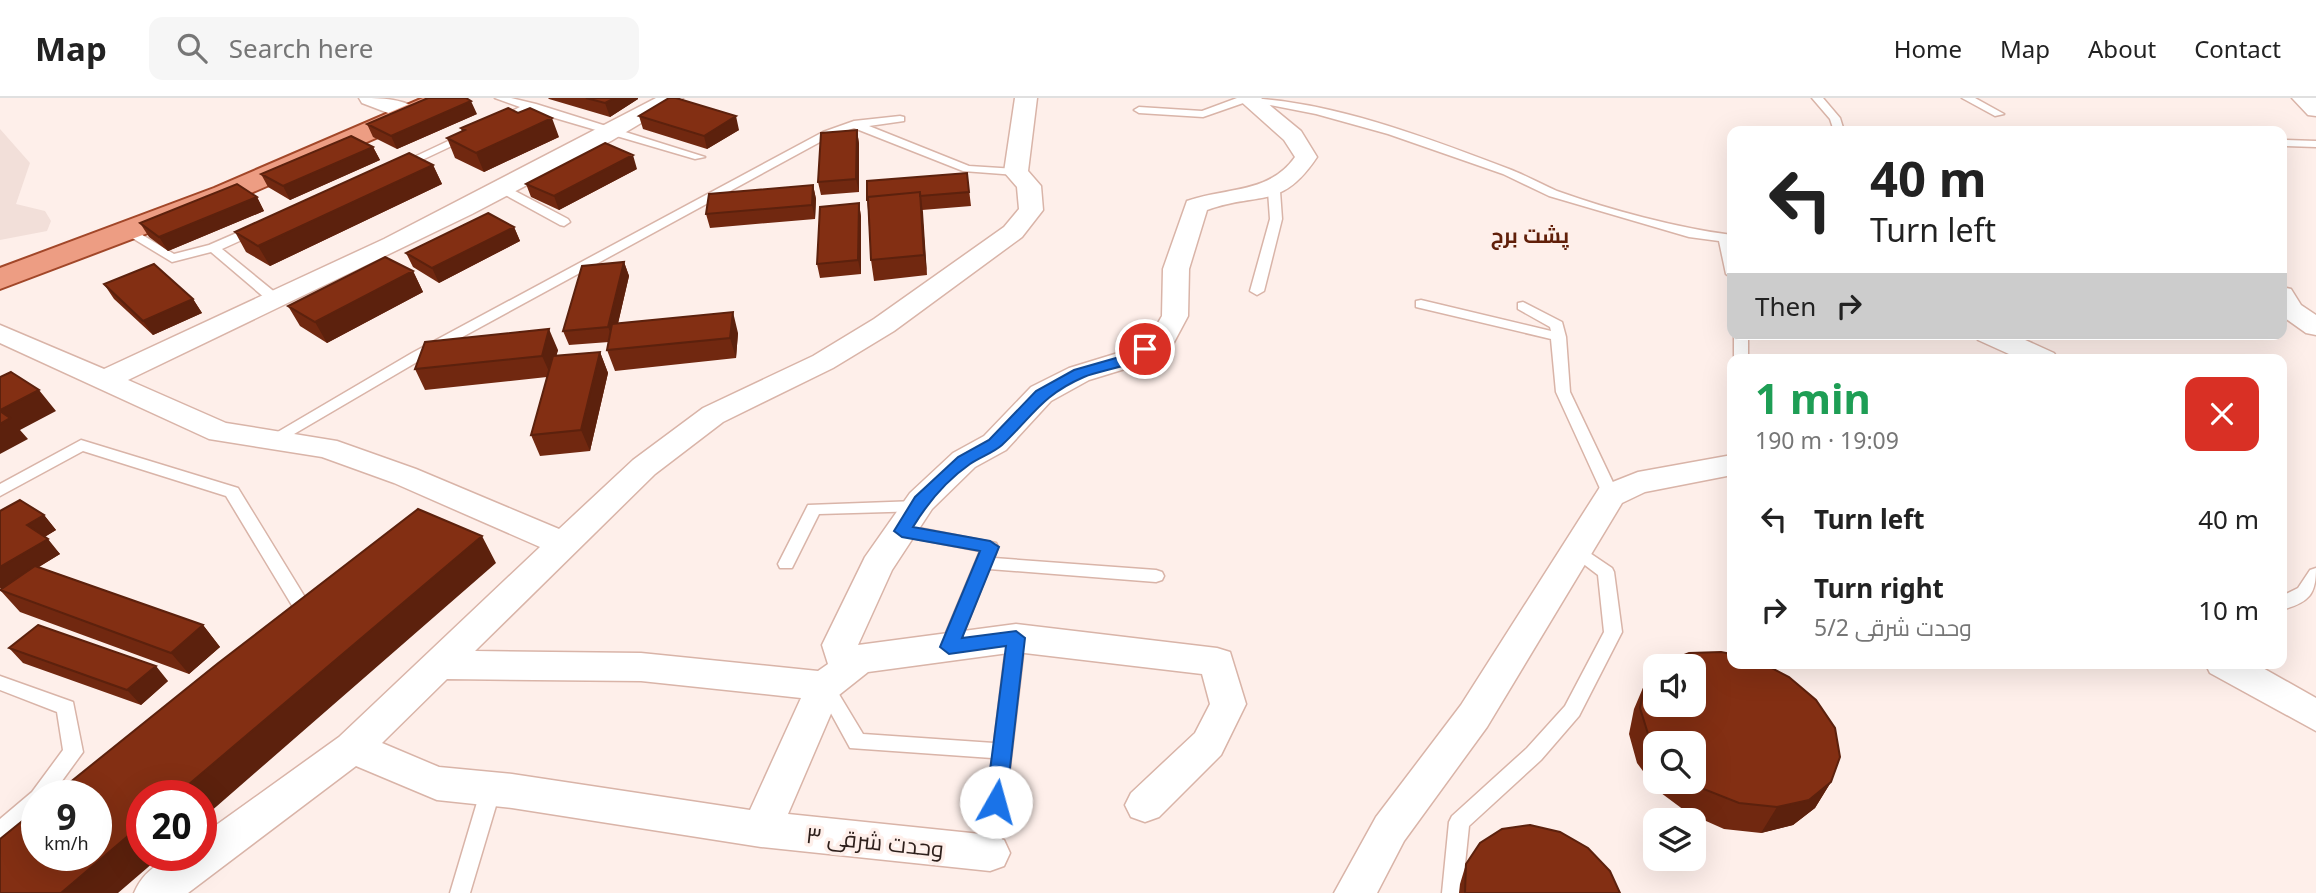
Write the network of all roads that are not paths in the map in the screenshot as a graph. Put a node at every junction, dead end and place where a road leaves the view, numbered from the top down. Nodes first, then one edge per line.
1 (370, 98) edge
2 (444, 98) edge
3 (500, 98) edge
4 (672, 98) edge
5 (1026, 98) edge
6 (1248, 98) edge
7 (1817, 98) edge
8 (1967, 98) edge
9 (2303, 98) edge
10 (532, 106) junction
11 (411, 107) edge
12 (1139, 110) dead end
13 (2316, 110) edge
14 (1999, 114) dead end
15 (900, 119) dead end
16 (854, 124) junction
17 (1837, 126) edge
18 (615, 130) junction
19 (2287, 143) edge
20 (2316, 144) edge
21 (699, 157) dead end
22 (1016, 172) junction
23 (385, 173) edge
24 (502, 188) junction
25 (1274, 191) junction
26 (564, 222) dead end
27 (262, 226) edge
28 (130, 233) junction
29 (1727, 239) edge
30 (213, 247) junction
31 (0, 264) edge
32 (0, 279) edge
33 (1257, 291) dead end
34 (277, 301) junction
35 (2287, 303) edge
36 (1421, 304) dead end
37 (1523, 306) dead end
38 (2316, 327) edge
39 (0, 333) edge
40 (1559, 337) junction
41 (2002, 340) edge
42 (2034, 354) edge
43 (107, 379) junction
44 (272, 440) junction
45 (1727, 467) edge
46 (0, 491) edge
47 (1611, 495) junction
48 (910, 519) junction
49 (563, 544) junction
50 (1576, 549) junction
51 (984, 563) junction
52 (786, 564) dead end
53 (2316, 574) edge
54 (1156, 576) dead end
55 (2287, 601) edge
56 (308, 617) edge
57 (1016, 638) junction
58 (949, 647) junction
59 (435, 665) junction
60 (2234, 669) edge
61 (836, 678) junction
62 (0, 683) edge
63 (2316, 716) edge
64 (352, 748) junction
65 (1002, 751) junction
66 (52, 780) edge
67 (491, 789) junction
68 (1145, 805) dead end
69 (21, 813) edge
70 (761, 829) junction
71 (0, 832) edge
72 (990, 853) joint
73 (155, 893) edge
74 (460, 893) edge
75 (1356, 893) edge
76 (1452, 893) edge

1 - 11 street
2 - 11 main road
3 - 10 lane
4 - 18 street
5 - 22 street
6 - 12 lane
6 - 25 street
6 - 29 lane
7 - 17 lane
8 - 14 lane
9 - 13 street
10 - 18 lane
10 - 23 lane
11 - 28 main road
11 - 31 main road
15 - 16 lane
16 - 22 lane
16 - 44 lane
18 - 21 lane
18 - 24 street
19 - 20 lane
22 - 49 street
24 - 26 lane
24 - 34 street
25 - 33 lane
25 - 48 street
27 - 30 lane
28 - 30 lane
28 - 32 main road
30 - 34 lane
34 - 43 street
35 - 38 street
36 - 40 lane
37 - 40 lane
39 - 43 street
40 - 47 lane
41 - 42 street
43 - 44 street
44 - 49 street
45 - 47 street
46 - 56 lane
47 - 50 street
48 - 51 lane
48 - 52 lane
48 - 61 street
49 - 59 street
50 - 75 street
50 - 76 lane
51 - 54 lane
51 - 58 lane
53 - 55 lane
57 - 58 street
57 - 65 lane
57 - 68 street
58 - 61 street
59 - 61 street
59 - 64 street
60 - 63 street
61 - 65 lane
61 - 70 street
62 - 66 lane
64 - 67 street, وحدت شرقی ۳
64 - 73 street
65 - 72 lane
67 - 70 street, وحدت شرقی ۳
67 - 74 lane
69 - 71 lane
70 - 72 street, وحدت شرقی ۳

